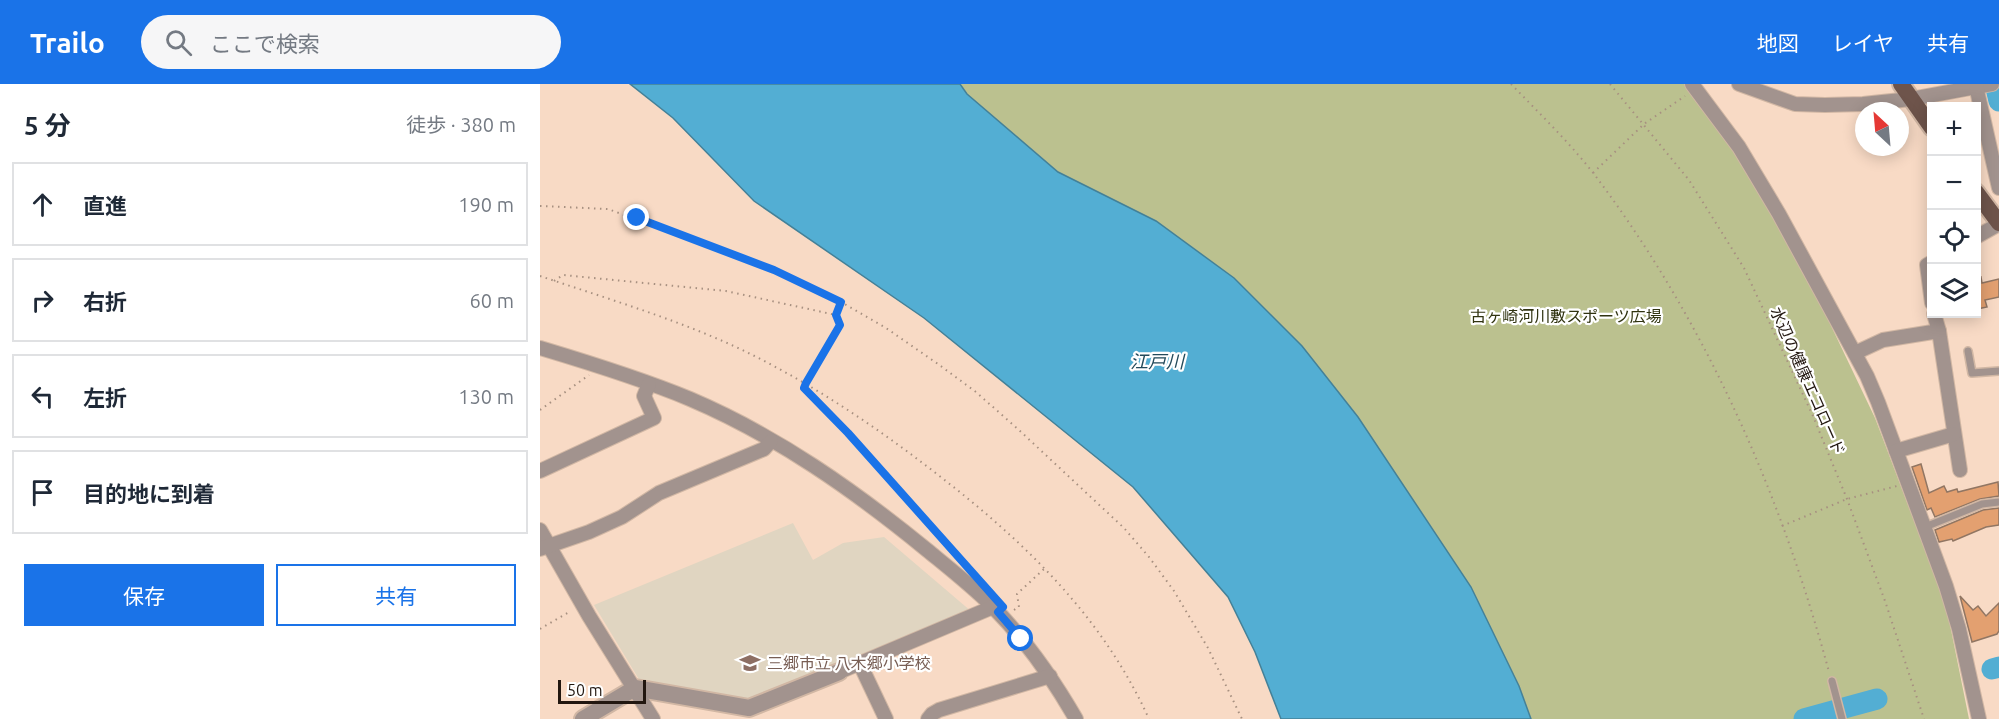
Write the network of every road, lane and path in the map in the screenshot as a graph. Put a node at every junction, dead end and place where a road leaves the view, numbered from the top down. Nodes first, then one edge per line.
1 (1511, 84) edge
2 (1610, 84) edge
3 (1739, 84) edge
4 (1901, 84) edge
5 (1992, 84) edge
6 (1976, 85) edge
7 (1692, 87) edge
8 (1911, 99) junction
9 (1927, 121) edge
10 (1644, 124) junction
11 (1593, 173) junction
12 (1999, 188) edge
13 (1981, 198) edge
14 (540, 206) edge
15 (1999, 224) edge
16 (1981, 235) edge
17 (540, 276) edge
18 (554, 281) junction
19 (841, 302) junction
20 (836, 315) junction
21 (1935, 318) edge
22 (1939, 331) junction
23 (540, 348) edge
24 (1968, 351) dead end
25 (1855, 353) junction
26 (594, 365) junction
27 (1999, 371) edge
28 (806, 383) junction
29 (649, 384) junction
30 (540, 410) edge
31 (1954, 434) junction
32 (771, 441) junction
33 (1896, 451) junction
34 (1960, 470) dead end
35 (540, 471) edge
36 (1909, 483) junction
37 (1847, 499) junction
38 (1999, 502) edge
39 (1782, 526) junction
40 (1925, 527) junction
41 (540, 530) edge
42 (544, 547) edge
43 (965, 565) dead end
44 (1045, 568) junction
45 (582, 604) junction
46 (993, 607) junction
47 (1019, 607) dead end
48 (540, 629) edge
49 (860, 664) junction
50 (839, 672) joint
51 (1050, 676) junction
52 (1832, 681) joint
53 (635, 688) junction
54 (583, 719) edge
55 (653, 719) edge
56 (886, 719) edge
57 (928, 719) edge
58 (1076, 719) edge
59 (1149, 719) edge
60 (1242, 719) edge
61 (1842, 719) edge
62 (1924, 719) edge
63 (1979, 719) edge

1 - 11 path
2 - 10 path, 水辺の健康エコロード
3 - 8 street
4 - 8 main road
5 - 6 street
6 - 8 street
6 - 12 street
7 - 10 path
7 - 25 street
8 - 9 main road
10 - 11 path
10 - 37 path, 水辺の健康エコロード
11 - 39 path
13 - 15 main road
14 - 19 path
15 - 16 street
17 - 18 path
18 - 20 path
18 - 28 path
19 - 20 path
19 - 60 path
20 - 28 path
21 - 22 street
22 - 25 street
22 - 31 street
23 - 26 street
24 - 27 lane
25 - 33 street
26 - 29 street
26 - 30 path
28 - 43 path
28 - 44 path
29 - 32 street
29 - 35 street
31 - 33 street
31 - 34 street
32 - 42 street
32 - 46 street
33 - 36 street
36 - 37 path
36 - 40 street
37 - 39 path
37 - 62 path, 水辺の健康エコロード
38 - 40 lane
39 - 52 path
40 - 63 street
41 - 42 street
42 - 45 street
44 - 47 path
44 - 59 path
45 - 48 path
45 - 53 street
46 - 49 street
46 - 51 street
49 - 50 street
49 - 56 street
50 - 53 street
51 - 57 street
51 - 58 street
52 - 61 lane
53 - 54 street
53 - 55 street

